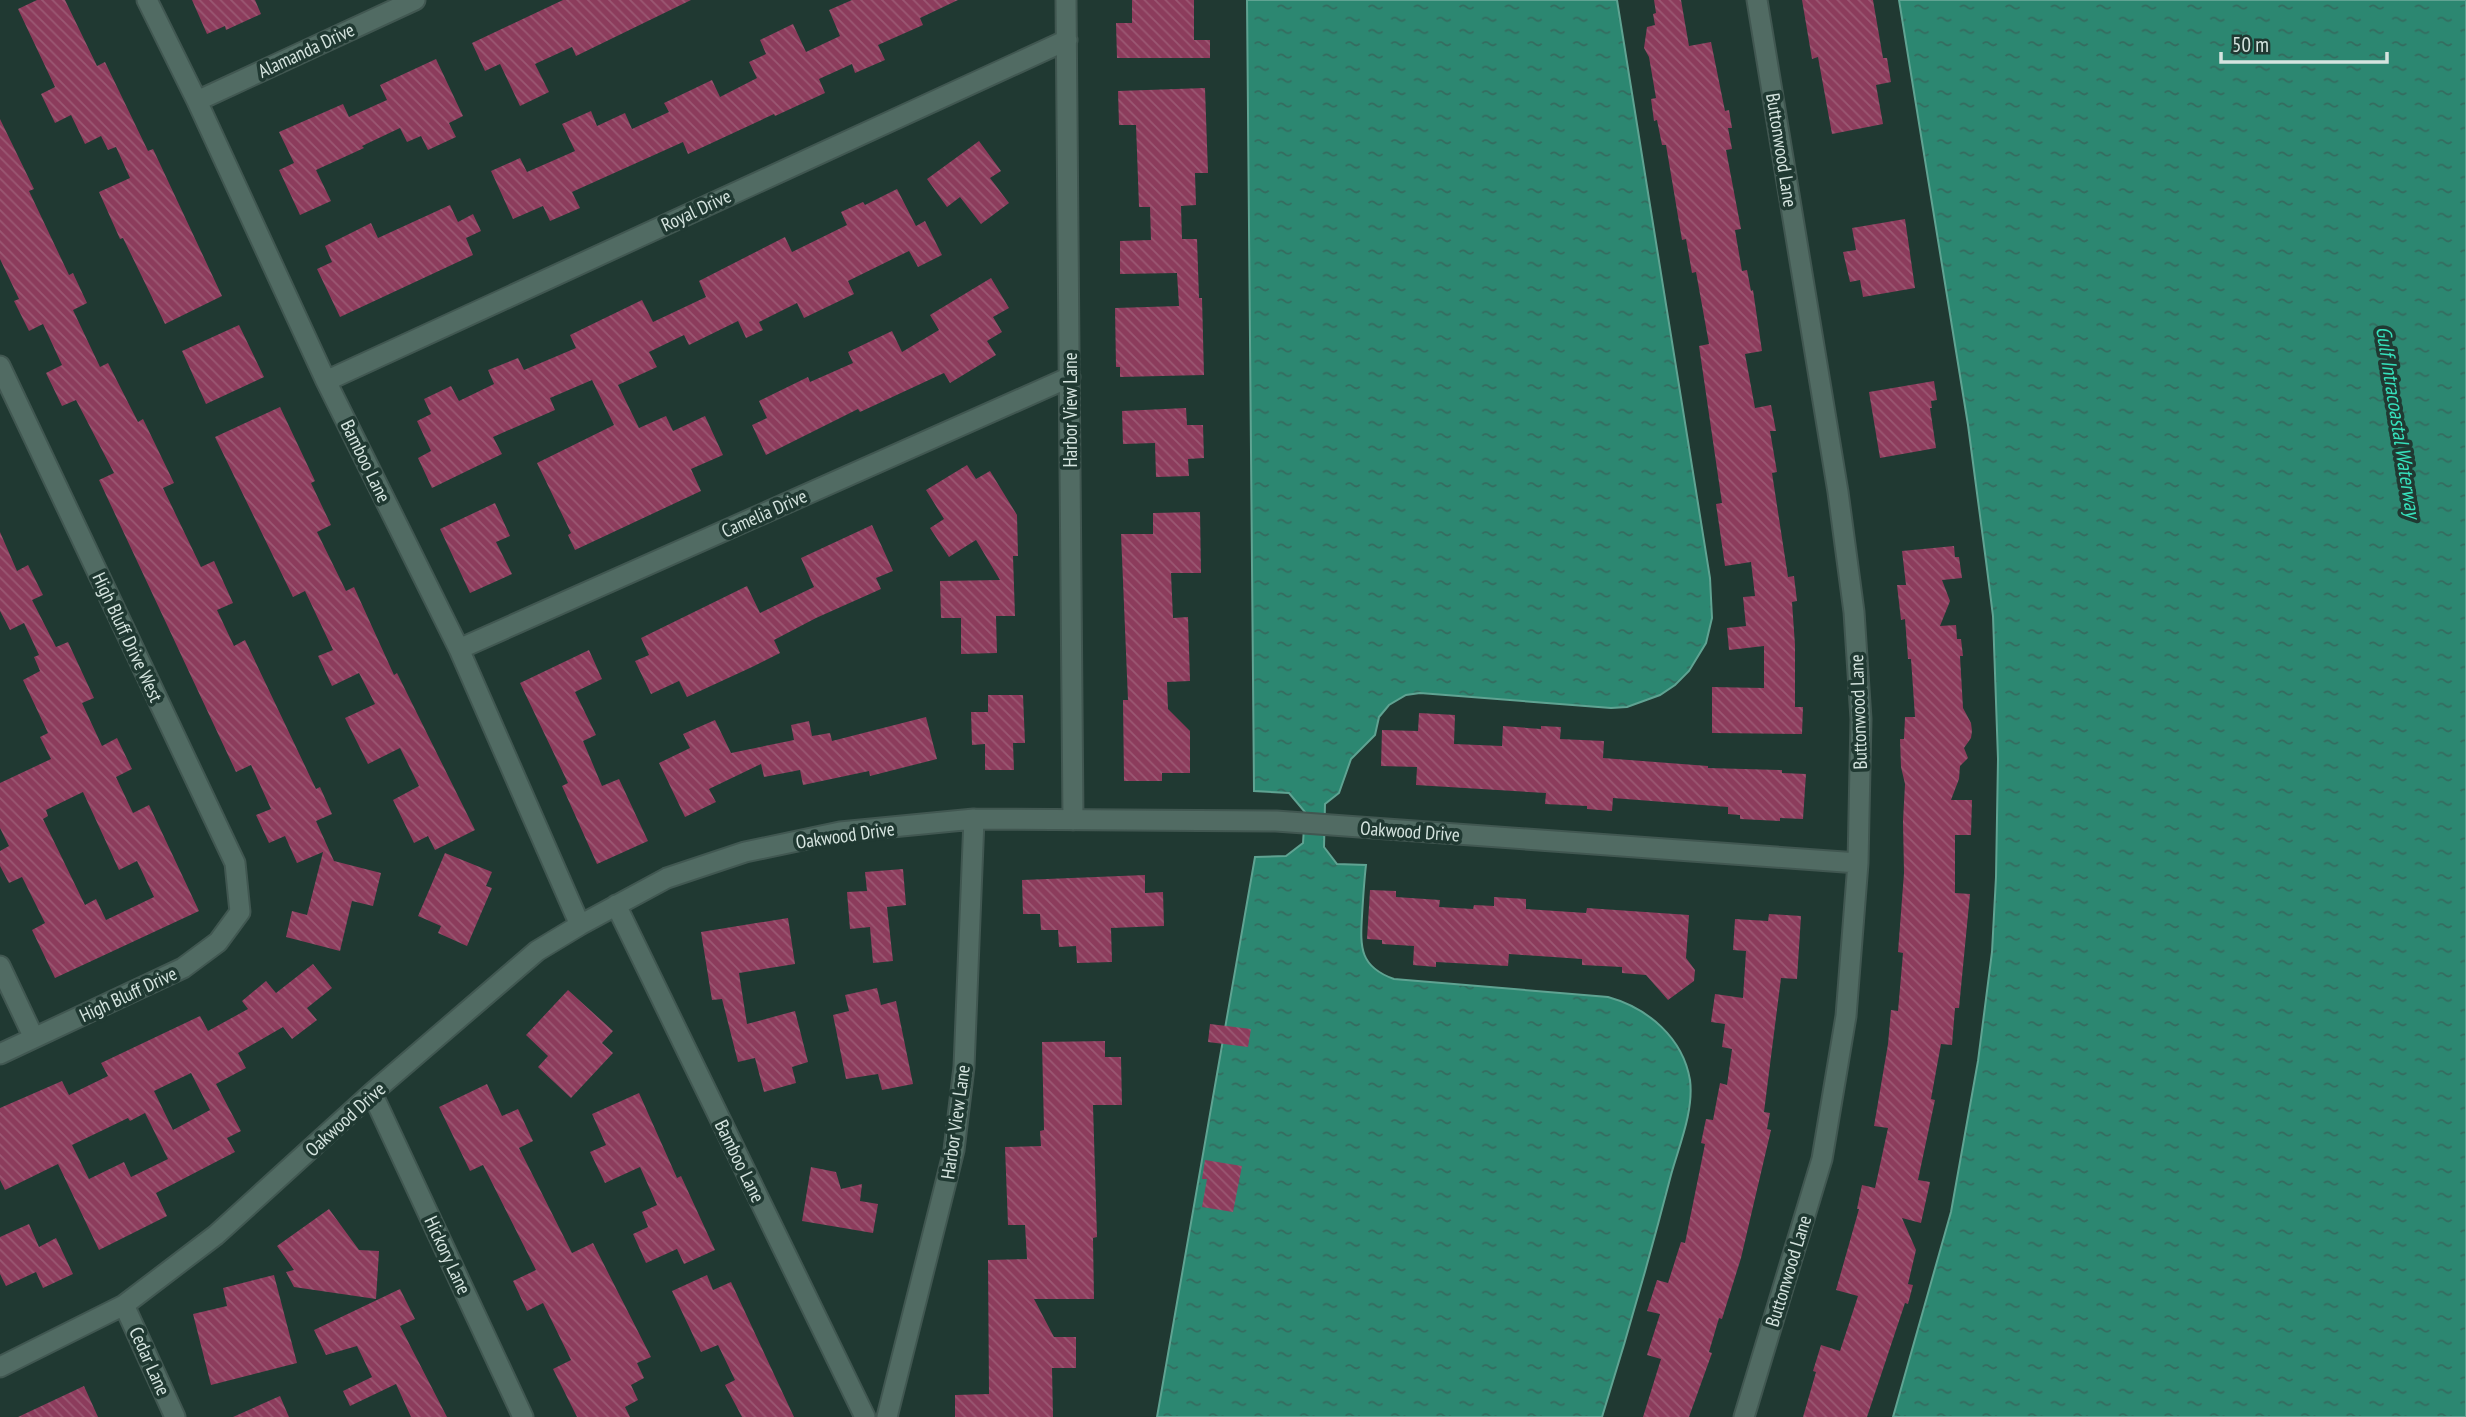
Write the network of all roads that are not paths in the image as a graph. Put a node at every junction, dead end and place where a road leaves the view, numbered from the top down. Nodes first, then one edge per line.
1 (146, 0) edge
2 (415, 0) edge
3 (1066, 0) edge
4 (1757, 0) edge
5 (1067, 40) junction
6 (197, 101) junction
7 (0, 366) edge
8 (1070, 377) junction
9 (326, 381) junction
10 (459, 649) junction
11 (974, 819) junction
12 (1073, 820) junction
13 (1858, 863) junction
14 (616, 905) junction
15 (240, 912) joint
16 (580, 925) junction
17 (0, 966) edge
18 (34, 1038) junction
19 (0, 1054) edge
20 (372, 1093) junction
21 (124, 1305) junction
22 (0, 1367) edge
23 (175, 1417) edge
24 (523, 1417) edge
25 (865, 1417) edge
26 (887, 1417) edge
27 (1744, 1417) edge

1 - 6 street, Bamboo Lane
2 - 6 street, Alamanda Drive
3 - 5 street, Harbor View Lane
4 - 13 street, Buttonwood Lane
5 - 8 street, Harbor View Lane
5 - 9 street, Royal Drive
6 - 9 street, Bamboo Lane
7 - 15 street, High Bluff Drive West
8 - 10 street, Camelia Drive
8 - 12 street, Harbor View Lane
9 - 10 street, Bamboo Lane
10 - 16 street, Bamboo Lane
11 - 12 street, Oakwood Drive
11 - 14 street, Oakwood Drive
11 - 26 street, Harbor View Lane
12 - 13 street, Oakwood Drive
13 - 27 street, Buttonwood Lane
14 - 16 street, Oakwood Drive
14 - 25 street, Bamboo Lane
15 - 18 street, High Bluff Drive
16 - 20 street, Oakwood Drive
17 - 18 street
18 - 19 street, High Bluff Drive
20 - 21 street, Oakwood Drive
20 - 24 street, Hickory Lane
21 - 22 street, Oakwood Drive
21 - 23 street, Cedar Lane

